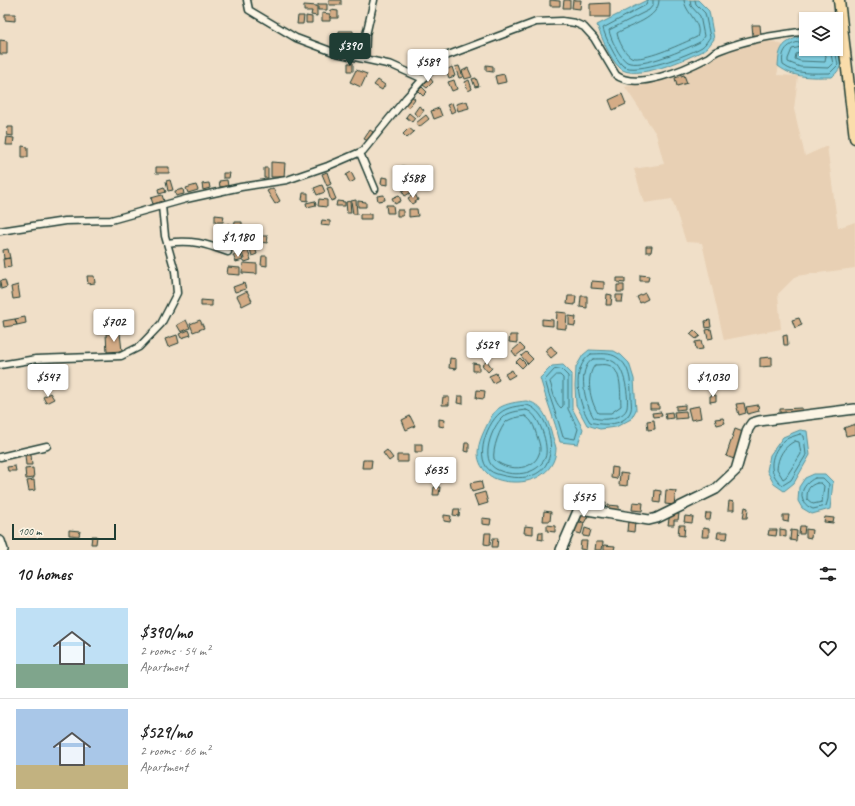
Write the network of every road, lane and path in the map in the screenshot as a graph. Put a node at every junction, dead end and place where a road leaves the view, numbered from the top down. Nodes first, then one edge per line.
1 (247, 0) edge
2 (374, 0) edge
3 (839, 0) edge
4 (839, 12) edge
5 (799, 32) edge
6 (843, 56) edge
7 (365, 59) junction
8 (423, 79) junction
9 (855, 138) edge
10 (360, 153) junction
11 (375, 190) dead end
12 (162, 206) junction
13 (0, 231) edge
14 (167, 243) junction
15 (228, 252) dead end
16 (0, 365) edge
17 (855, 409) edge
18 (47, 446) dead end
19 (0, 457) edge
20 (0, 541) edge
21 (3, 550) edge
22 (561, 550) edge

1 - 7 street
2 - 7 street
3 - 4 main road
5 - 8 street
6 - 9 main road
7 - 8 street
8 - 10 street
10 - 11 street
10 - 12 street
12 - 13 street
12 - 14 street
14 - 15 street
14 - 16 street
17 - 22 street
18 - 19 street
20 - 21 street

